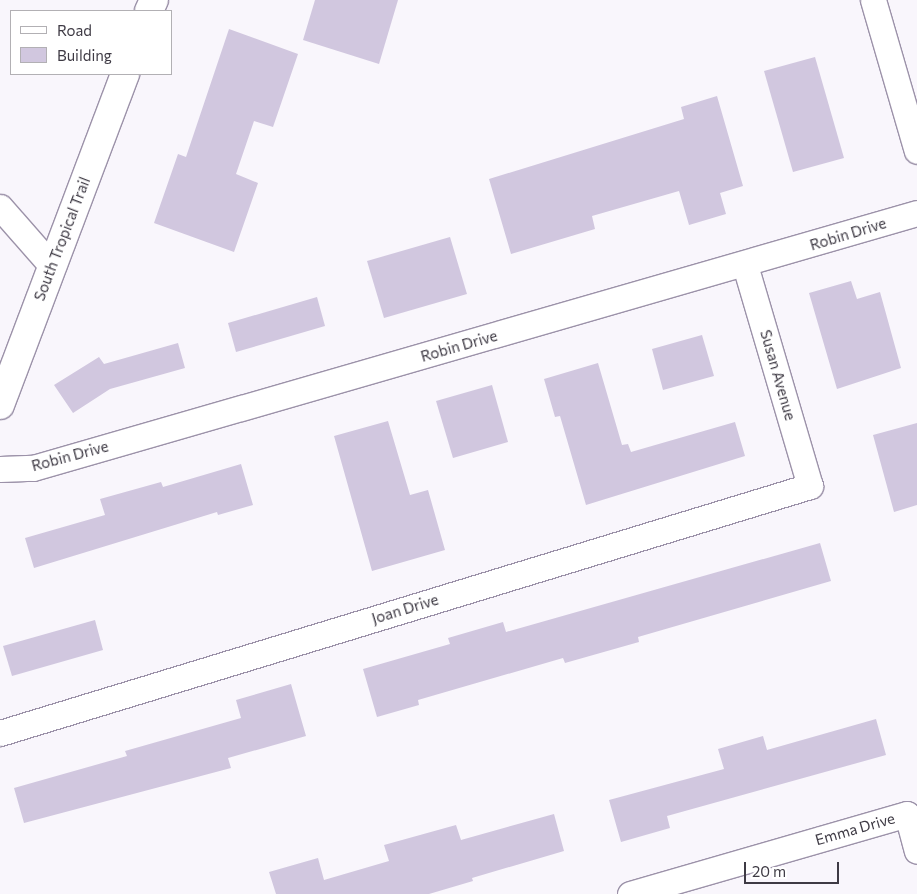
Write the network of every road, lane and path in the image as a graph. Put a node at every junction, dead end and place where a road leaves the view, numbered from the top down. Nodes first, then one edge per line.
1 (873, 0) edge
2 (125, 75) edge
3 (917, 151) edge
4 (0, 207) edge
5 (917, 213) edge
6 (51, 265) junction
7 (745, 265) junction
8 (0, 405) edge
9 (0, 469) edge
10 (810, 486) joint
11 (0, 733) edge
12 (917, 851) edge
13 (630, 894) edge

1 - 3 street
2 - 6 street, South Tropical Trail
4 - 6 street
5 - 7 street, Robin Drive
6 - 8 street, South Tropical Trail
7 - 9 street, Robin Drive
7 - 10 street, Susan Avenue
10 - 11 street, Joan Drive
12 - 13 street, Emma Drive

